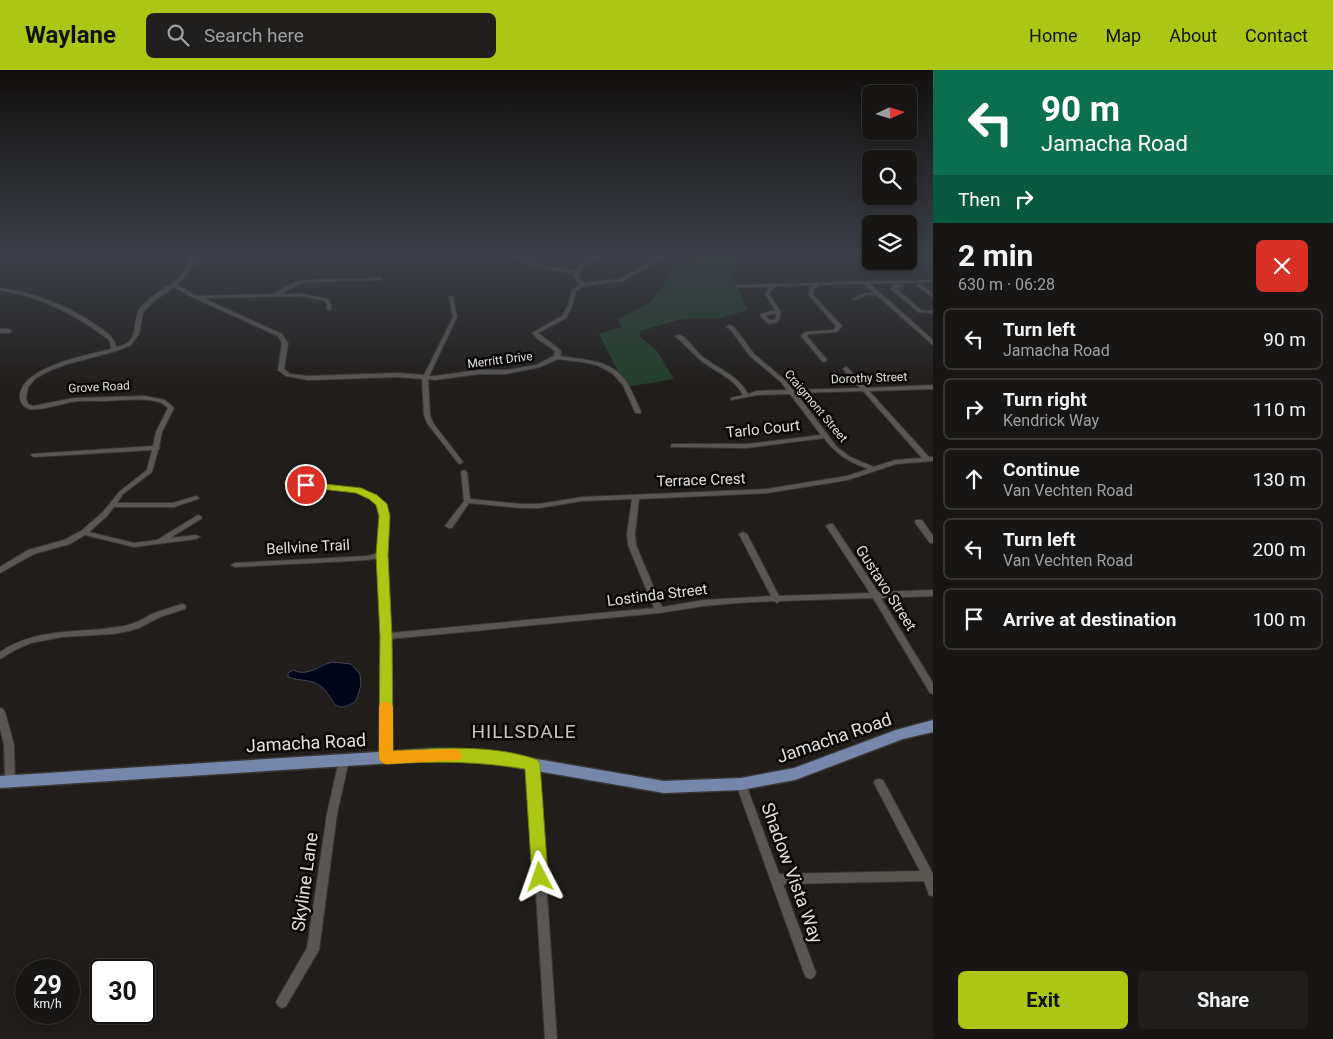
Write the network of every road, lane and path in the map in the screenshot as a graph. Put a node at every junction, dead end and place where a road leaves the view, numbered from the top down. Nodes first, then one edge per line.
1 (45, 300) edge
2 (153, 300) edge
3 (201, 300) edge
4 (325, 300) edge
5 (452, 300) edge
6 (571, 300) edge
7 (771, 300) edge
8 (816, 300) edge
9 (885, 300) edge
10 (908, 300) edge
11 (329, 309) dead end
12 (778, 312) dead end
13 (924, 312) junction
14 (933, 312) edge
15 (933, 320) edge
16 (729, 327) dead end
17 (0, 331) edge
18 (9, 331) dead end
19 (678, 336) dead end
20 (933, 343) edge
21 (114, 350) junction
22 (557, 358) junction
23 (824, 360) dead end
24 (846, 369) dead end
25 (426, 377) junction
26 (933, 387) edge
27 (864, 389) junction
28 (791, 392) junction
29 (746, 396) junction
30 (733, 399) dead end
31 (638, 412) dead end
32 (825, 436) junction
33 (673, 446) dead end
34 (157, 448) junction
35 (34, 455) dead end
36 (930, 459) edge
37 (460, 462) dead end
38 (873, 469) junction
39 (464, 472) dead end
40 (287, 483) dead end
41 (636, 496) junction
42 (196, 498) dead end
43 (467, 501) junction
44 (112, 505) junction
45 (198, 517) dead end
46 (919, 522) dead end
47 (449, 526) dead end
48 (830, 526) dead end
49 (84, 533) junction
50 (743, 534) dead end
51 (196, 537) dead end
52 (933, 541) edge
53 (154, 544) junction
54 (382, 555) junction
55 (235, 565) dead end
56 (0, 570) edge
57 (933, 593) edge
58 (876, 596) junction
59 (777, 600) junction
60 (182, 607) dead end
61 (659, 610) junction
62 (386, 636) junction
63 (0, 656) edge
64 (933, 691) edge
65 (0, 712) edge
66 (933, 726) edge
67 (386, 758) junction
68 (344, 760) junction
69 (532, 764) junction
70 (5, 781) edge
71 (879, 783) dead end
72 (741, 784) junction
73 (928, 876) junction
74 (775, 879) junction
75 (933, 891) edge
76 (810, 973) dead end
77 (282, 1002) dead end
78 (551, 1039) edge

1 - 21 street
2 - 21 street, Grove Road
3 - 25 street, Merritt Drive
4 - 11 street
5 - 25 street
6 - 22 street, Merritt Drive
7 - 12 street
8 - 23 street
9 - 20 street
10 - 13 street
13 - 14 street
13 - 15 street
16 - 28 street, Craigmont Street
17 - 18 street
19 - 29 street
21 - 34 street, Grove Road
22 - 25 street, Merritt Drive
22 - 31 street
24 - 27 street
25 - 37 street
26 - 27 street, Dorothy Street
27 - 28 street, Dorothy Street
27 - 36 street
28 - 29 street, Dorothy Street
28 - 32 street, Craigmont Street
29 - 30 street, Dorothy Street
32 - 33 street, Tarlo Court
32 - 38 street, Craigmont Street
34 - 35 street
34 - 44 street, Grove Road
36 - 38 street, Terrace Crest
38 - 41 street, Terrace Crest
39 - 43 street
40 - 54 street
41 - 43 street, Terrace Crest
41 - 61 street
42 - 44 street
43 - 47 street
44 - 49 street, Grove Road
45 - 53 street
46 - 52 street
48 - 58 street, Gustavo Street
49 - 53 street
49 - 56 street, Grove Road
50 - 59 street
51 - 53 street
54 - 55 street, Bellvine Trail
54 - 62 street
57 - 58 street, Lostinda Street
58 - 59 street, Lostinda Street
58 - 64 street, Gustavo Street
59 - 61 street, Lostinda Street
60 - 63 street
61 - 62 street, Lostinda Street
62 - 67 street
65 - 70 street
66 - 72 main road, Jamacha Road
67 - 68 main road, Jamacha Road
67 - 69 main road, Jamacha Road
68 - 70 main road, Jamacha Road
68 - 77 street, Skyline Lane
69 - 72 main road, Jamacha Road
69 - 78 street
71 - 73 street
72 - 74 street, Shadow Vista Way
73 - 74 street
73 - 75 street
74 - 76 street, Shadow Vista Way

